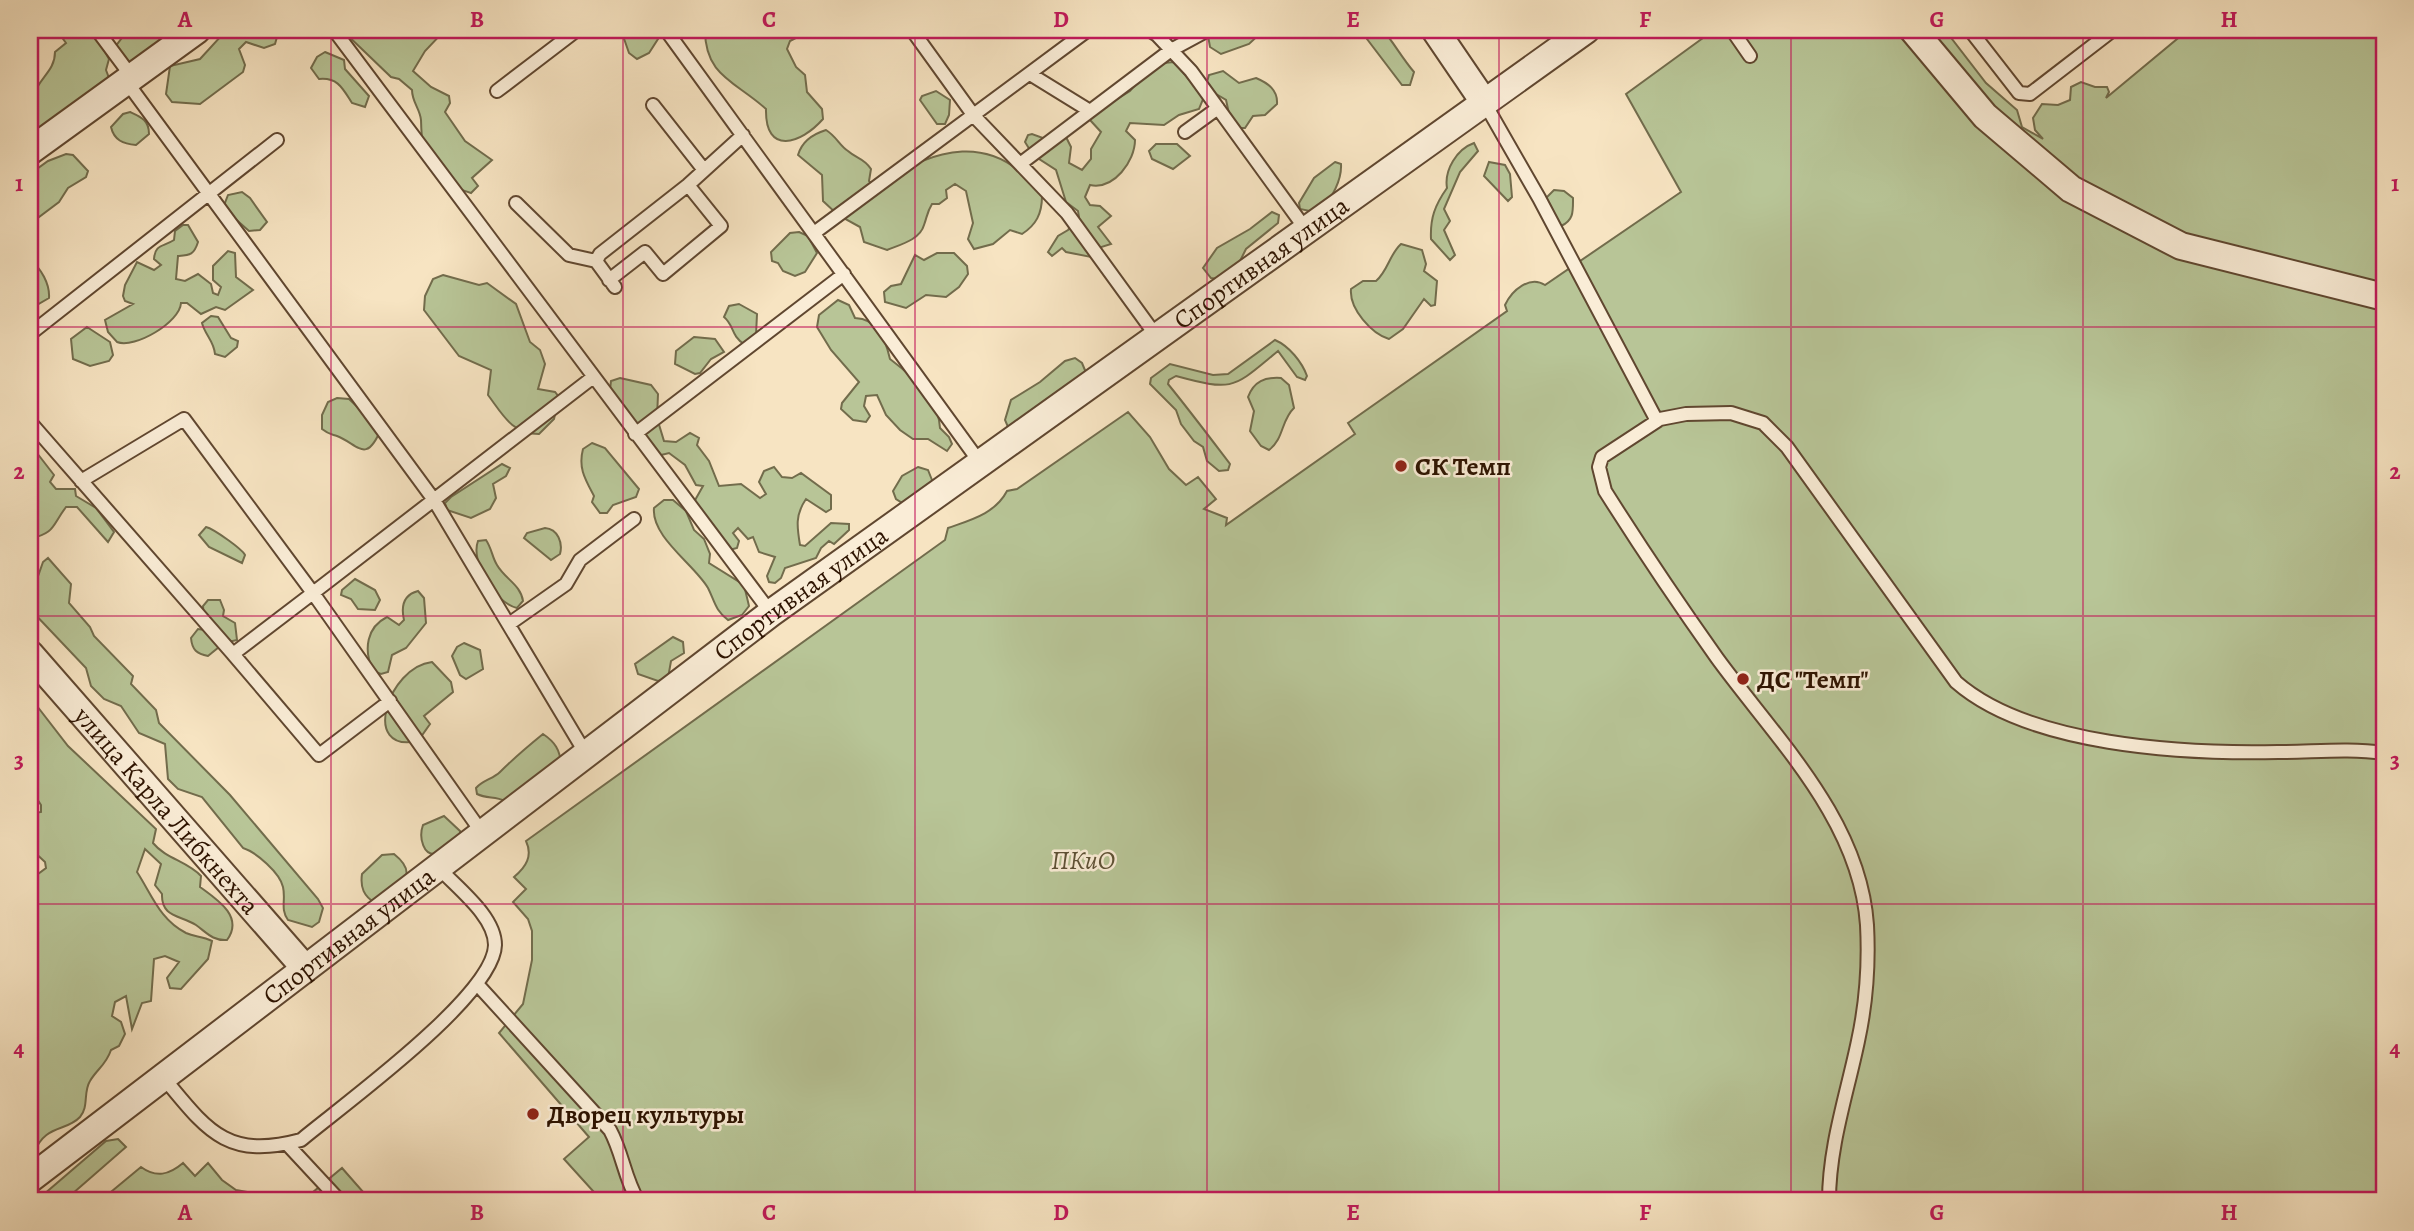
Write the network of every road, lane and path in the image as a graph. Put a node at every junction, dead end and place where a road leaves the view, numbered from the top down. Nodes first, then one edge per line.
1 (97, 30) edge
2 (197, 30) edge
3 (334, 30) edge
4 (578, 30) edge
5 (666, 30) edge
6 (912, 30) edge
7 (1088, 30) edge
8 (1149, 30) edge
9 (1208, 30) edge
10 (1435, 30) edge
11 (1586, 30) edge
12 (1732, 30) edge
13 (1913, 30) edge
14 (1970, 30) edge
15 (2113, 30) edge
16 (1171, 50) junction
17 (1750, 56) dead end
18 (1030, 74) junction
19 (129, 79) junction
20 (497, 91) dead end
21 (1485, 102) junction
22 (653, 105) dead end
23 (1218, 108) junction
24 (1090, 111) junction
25 (974, 116) junction
26 (1185, 132) dead end
27 (743, 135) junction
28 (276, 139) dead end
29 (30, 151) edge
30 (1020, 164) junction
31 (704, 170) junction
32 (688, 185) junction
33 (207, 191) junction
34 (516, 203) dead end
35 (1307, 231) junction
36 (814, 233) junction
37 (596, 261) junction
38 (844, 274) junction
39 (2384, 297) edge
40 (30, 334) edge
41 (1157, 337) junction
42 (592, 378) junction
43 (1657, 421) junction
44 (30, 422) edge
45 (635, 434) junction
46 (981, 465) junction
47 (81, 481) junction
48 (434, 500) junction
49 (634, 519) dead end
50 (313, 593) junction
51 (771, 613) junction
52 (509, 624) junction
53 (30, 654) edge
54 (233, 654) junction
55 (390, 701) junction
56 (2384, 753) edge
57 (586, 754) junction
58 (483, 834) junction
59 (439, 868) junction
60 (304, 967) junction
61 (477, 984) junction
62 (163, 1077) junction
63 (287, 1144) junction
64 (30, 1179) edge
65 (340, 1201) edge
66 (638, 1201) edge
67 (1829, 1201) edge

1 - 19 lane
2 - 19 street
3 - 42 lane
4 - 20 lane
5 - 27 lane
6 - 25 lane
7 - 18 lane
8 - 16 lane
9 - 16 lane
10 - 21 street
11 - 21 street, Спортивная улица
12 - 17 lane
13 - 39 street
14 - 15 lane
16 - 23 lane
16 - 24 lane
18 - 24 lane
18 - 25 lane
19 - 29 street
19 - 33 lane
21 - 35 street, Спортивная улица
21 - 43 lane
22 - 31 lane
23 - 26 lane
23 - 35 lane
24 - 30 lane
25 - 30 lane
25 - 36 lane
27 - 31 lane
27 - 36 lane
28 - 33 lane
30 - 41 lane
31 - 32 lane
32 - 37 lane
32 - 37 lane
33 - 40 lane
33 - 48 lane
34 - 37 lane
35 - 41 street, Спортивная улица
36 - 38 lane
38 - 45 lane
38 - 46 lane
41 - 46 street, Спортивная улица
42 - 45 lane
42 - 48 lane
43 - 56 lane
43 - 67 lane
44 - 47 lane
45 - 51 lane
46 - 51 street, Спортивная улица
47 - 50 lane
47 - 54 lane
48 - 50 lane
48 - 52 lane
49 - 52 lane
50 - 54 lane
50 - 55 lane
51 - 57 street, Спортивная улица
52 - 57 lane
53 - 60 street, улица Карла Либкнехта
54 - 55 lane
55 - 58 lane
57 - 58 street, Спортивная улица
58 - 59 street, Спортивная улица
59 - 60 street, Спортивная улица
59 - 61 lane
60 - 62 street, Спортивная улица
61 - 63 lane
61 - 66 lane
62 - 63 lane
62 - 64 street, Спортивная улица
63 - 65 lane

